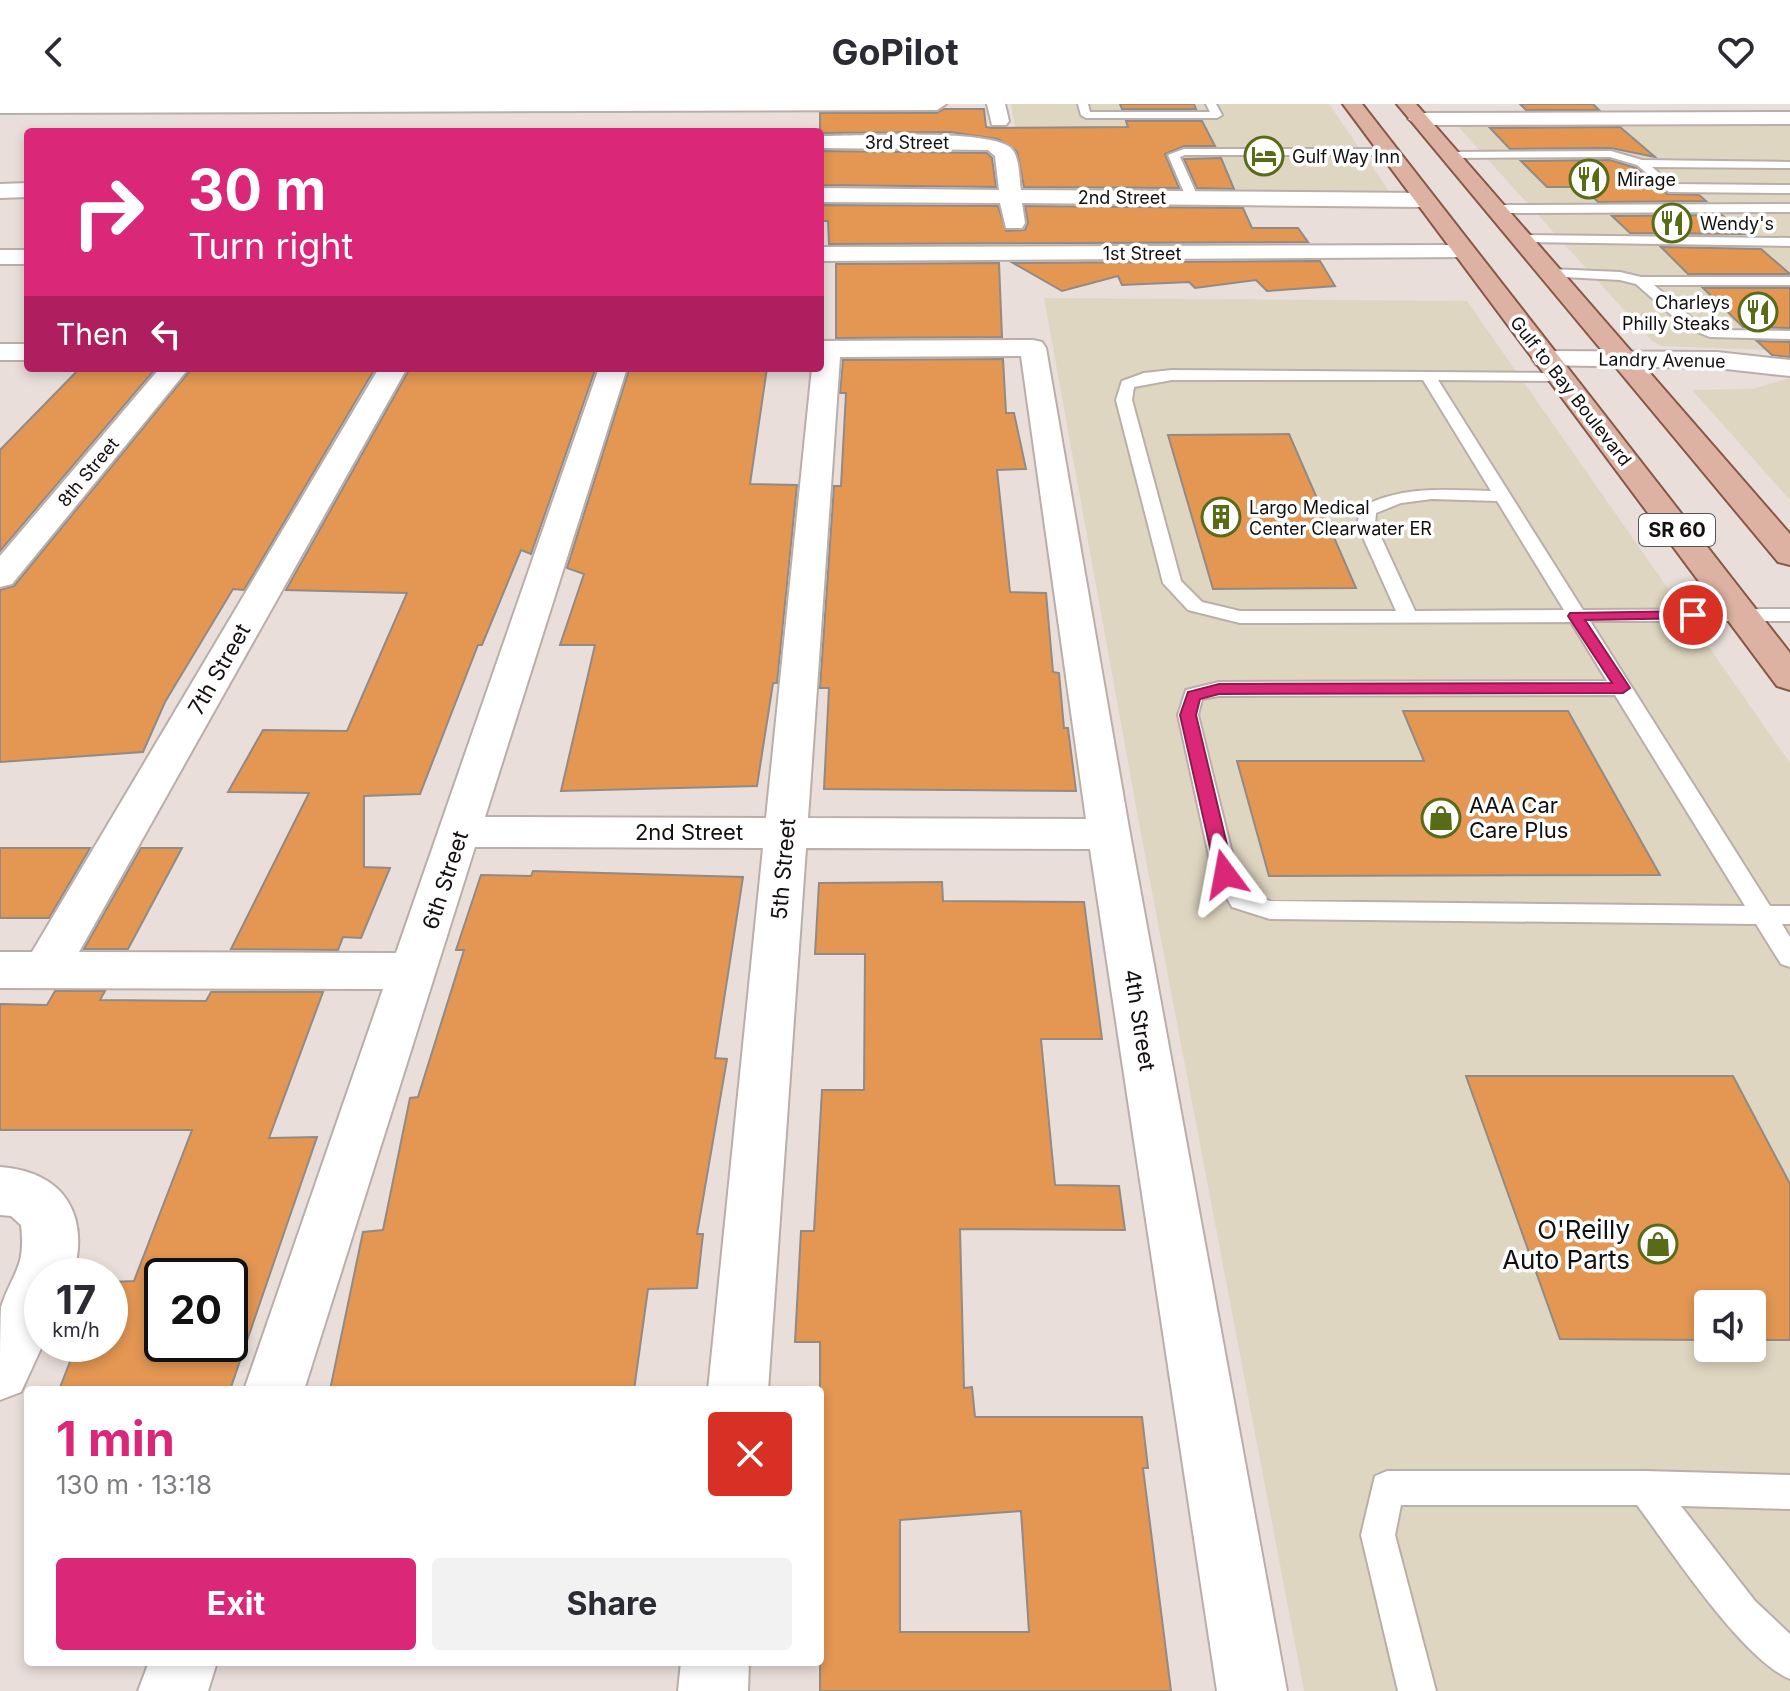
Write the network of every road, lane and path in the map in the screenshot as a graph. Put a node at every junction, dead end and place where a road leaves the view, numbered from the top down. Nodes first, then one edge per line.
1 (292, 104) edge
2 (937, 104) edge
3 (1083, 104) edge
4 (1211, 104) edge
5 (1352, 104) edge
6 (1471, 104) edge
7 (446, 105) edge
8 (0, 107) edge
9 (1405, 113) edge
10 (1536, 118) junction
11 (1790, 118) edge
12 (824, 142) edge
13 (1388, 152) junction
14 (1429, 153) junction
15 (1641, 163) junction
16 (1790, 165) edge
17 (1790, 189) edge
18 (24, 190) edge
19 (0, 191) edge
20 (824, 195) edge
21 (1010, 197) junction
22 (1192, 197) junction
23 (1424, 200) junction
24 (1790, 208) edge
25 (1497, 209) junction
26 (1521, 239) junction
27 (1790, 242) edge
28 (1463, 252) junction
29 (1019, 253) junction
30 (824, 254) edge
31 (0, 257) edge
32 (24, 257) edge
33 (1550, 273) junction
34 (1641, 281) junction
35 (1790, 281) edge
36 (1790, 335) edge
37 (824, 349) edge
38 (0, 352) edge
39 (24, 352) edge
40 (1624, 359) junction
41 (1784, 368) edge
42 (172, 372) edge
43 (391, 372) edge
44 (612, 372) edge
45 (822, 372) edge
46 (1557, 373) junction
47 (1428, 376) junction
48 (1643, 382) junction
49 (1501, 496) junction
50 (1790, 555) edge
51 (0, 577) edge
52 (1742, 615) junction
53 (1790, 615) edge
54 (1408, 616) junction
55 (1575, 616) junction
56 (1790, 678) edge
57 (1623, 688) junction
58 (461, 832) junction
59 (786, 832) junction
60 (1109, 834) junction
61 (1763, 915) junction
62 (1790, 915) edge
63 (1790, 957) edge
64 (0, 970) edge
65 (45, 970) junction
66 (415, 971) junction
67 (24, 1202) edge
68 (50, 1258) edge
69 (24, 1322) edge
70 (0, 1371) edge
71 (275, 1386) edge
72 (738, 1386) edge
73 (1645, 1488) junction
74 (1790, 1492) edge
75 (1790, 1660) edge
76 (182, 1666) edge
77 (715, 1666) edge
78 (173, 1691) edge
79 (713, 1691) edge
80 (1252, 1691) edge
81 (1417, 1691) edge

1 - 7 street
1 - 8 street
2 - 7 street
3 - 4 lane
5 - 13 main road, Gulf to Bay Boulevard / SR 60
6 - 10 street
9 - 10 street
9 - 14 main road, SR 60
10 - 11 street
12 - 21 street, 3rd Street
13 - 22 lane
13 - 23 main road, Gulf to Bay Boulevard / SR 60
14 - 15 lane
14 - 25 main road, SR 60
15 - 16 lane
15 - 17 lane
18 - 19 street
20 - 21 street, 2nd Street
21 - 22 street, 2nd Street
21 - 29 street
22 - 23 street, 2nd Street
23 - 28 main road, Gulf to Bay Boulevard / SR 60
24 - 25 lane
25 - 26 main road, SR 60
26 - 27 lane
26 - 33 main road, SR 60
28 - 29 street, 1st Street
28 - 46 main road, Gulf to Bay Boulevard / SR 60
29 - 30 street, 1st Street
31 - 32 street
33 - 34 lane
33 - 40 main road, SR 60
34 - 35 lane
34 - 36 lane
37 - 60 street, 4th Street
38 - 39 street
40 - 41 street, Landry Avenue
40 - 46 street, Landry Avenue
40 - 48 main road, SR 60
41 - 48 street, Landry Avenue
42 - 51 street, 8th Street
43 - 65 street, 7th Street
44 - 58 street, 6th Street
45 - 59 street, 5th Street
46 - 47 lane
46 - 48 street, Landry Avenue
46 - 52 main road, Gulf to Bay Boulevard / SR 60
47 - 49 lane
47 - 54 lane
48 - 50 main road, SR 60
49 - 54 lane
49 - 55 lane
52 - 53 lane
52 - 55 lane
52 - 56 main road, Gulf to Bay Boulevard / SR 60
54 - 55 lane
55 - 57 lane
57 - 61 lane
57 - 61 lane
58 - 59 street, 2nd Street
58 - 66 street, 6th Street
59 - 60 street, 2nd Street
59 - 72 street, 5th Street
60 - 80 street, 4th Street
61 - 62 lane
61 - 63 lane
64 - 65 street
65 - 66 street
66 - 71 street, 6th Street
67 - 68 street
69 - 70 street
73 - 74 lane
73 - 75 lane
73 - 81 lane
76 - 78 street
77 - 79 street

